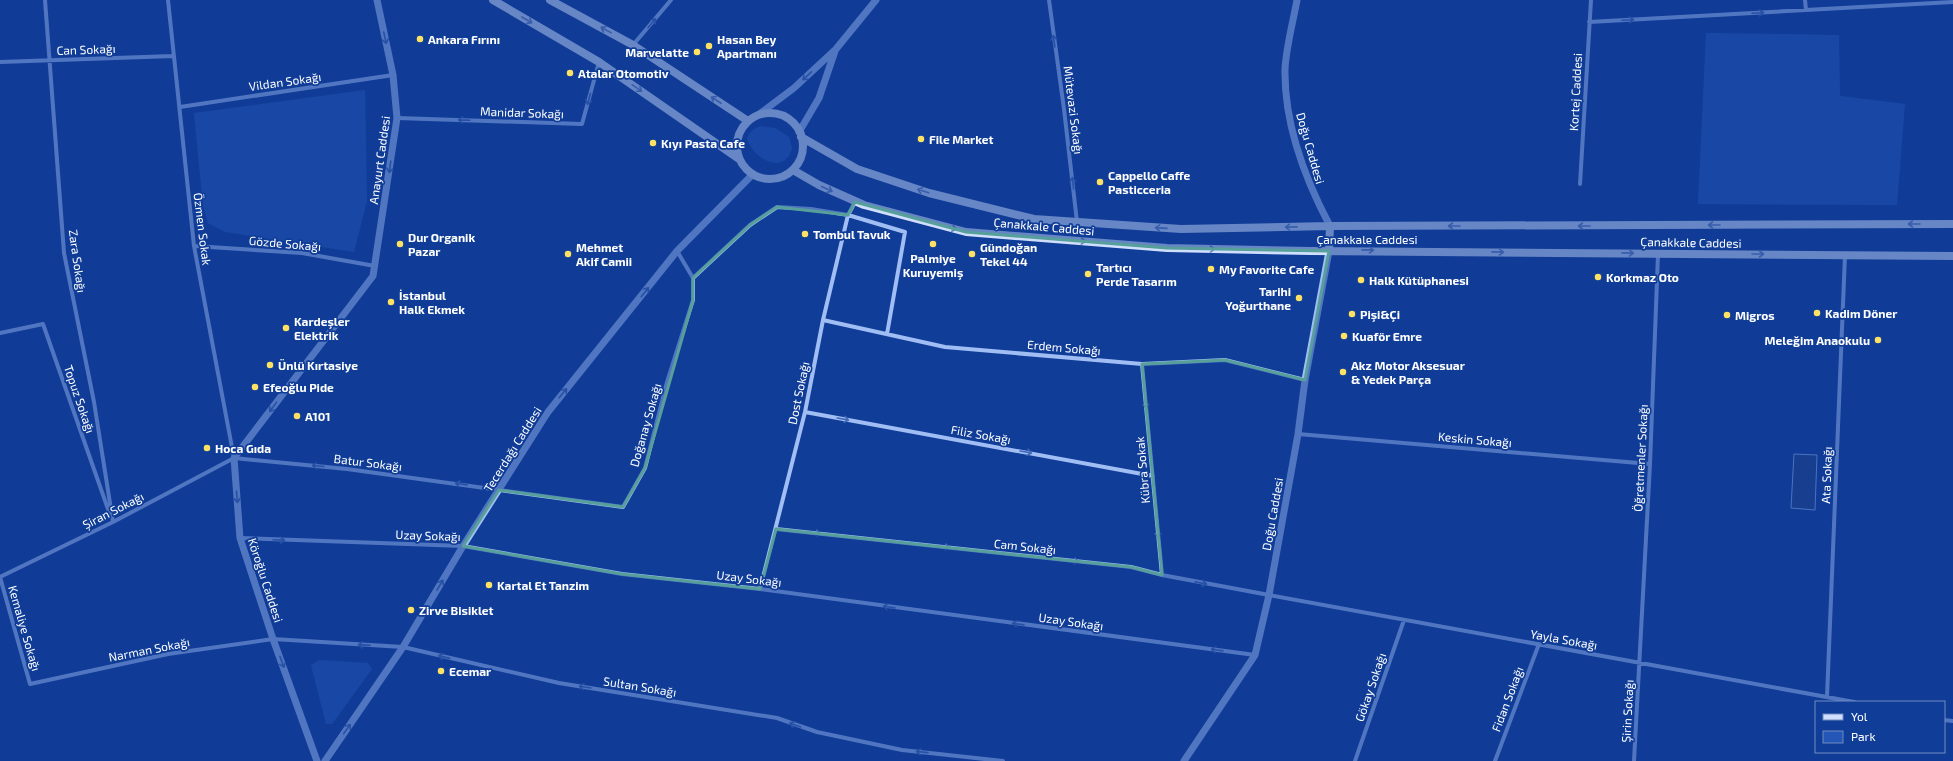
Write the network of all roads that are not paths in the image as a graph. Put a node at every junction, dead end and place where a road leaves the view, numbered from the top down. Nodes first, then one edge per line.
1 (45, 0) edge
2 (168, 0) edge
3 (377, 0) edge
4 (493, 0) edge
5 (550, 0) edge
6 (671, 0) edge
7 (876, 0) edge
8 (1049, 0) edge
9 (1297, 0) edge
10 (1590, 0) edge
11 (1805, 0) edge
12 (1953, 2) edge
13 (1806, 10) junction
14 (1589, 22) junction
15 (633, 45) junction
16 (836, 49) junction
17 (173, 56) junction
18 (50, 61) junction
19 (0, 62) edge
20 (599, 62) junction
21 (393, 75) junction
22 (180, 107) junction
23 (758, 115) junction
24 (397, 118) junction
25 (748, 121) junction
26 (800, 134) junction
27 (740, 158) junction
28 (793, 170) junction
29 (753, 174) junction
30 (1580, 184) dead end
31 (855, 202) junction
32 (848, 215) junction
33 (1076, 222) junction
34 (1953, 224) edge
35 (1330, 226) junction
36 (194, 246) junction
37 (677, 251) junction
38 (1329, 251) junction
39 (1658, 254) junction
40 (1846, 255) junction
41 (1953, 256) edge
42 (375, 266) junction
43 (693, 278) junction
44 (823, 320) junction
45 (0, 332) edge
46 (887, 334) junction
47 (1142, 364) junction
48 (1305, 380) junction
49 (805, 412) junction
50 (1298, 434) junction
51 (234, 458) junction
52 (1650, 464) junction
53 (1153, 476) junction
54 (499, 490) junction
55 (113, 522) junction
56 (776, 529) junction
57 (240, 538) junction
58 (463, 546) junction
59 (1162, 575) junction
60 (0, 577) edge
61 (760, 590) junction
62 (1269, 596) junction
63 (1404, 620) junction
64 (273, 639) junction
65 (1539, 644) junction
66 (403, 648) junction
67 (1255, 655) junction
68 (1640, 663) junction
69 (30, 684) joint
70 (1827, 697) junction
71 (1849, 701) edge
72 (317, 761) edge
73 (325, 761) edge
74 (1002, 761) edge
75 (1184, 761) edge
76 (1355, 761) edge
77 (1495, 761) edge
78 (1634, 761) edge

1 - 18 street, Zara Sokağı
2 - 17 street, Özmen Sokak
3 -> 21 street, Anayurt Caddesi
4 -> 20 main road
15 -> 5 main road
15 -> 6 street
7 - 16 street
33 -> 8 street, Mütevazi Sokağı
9 - 35 street, Doğu Caddesi
10 - 14 street, Kortej Caddesi
11 - 13 street
12 - 13 street
14 -> 13 street
14 - 30 street, Kortej Caddesi
25 -> 15 main road
16 -> 23 street
16 - 26 street
17 - 18 street, Can Sokağı
17 - 22 street, Özmen Sokak
18 - 19 street, Can Sokağı
18 - 55 street, Zara Sokağı
20 -> 24 street, Manidar Sokağı
20 -> 27 main road
21 - 22 street, Vildan Sokağı
21 - 24 street, Anayurt Caddesi
22 - 36 street, Özmen Sokak
23 - 25 main road
23 - 26 main road
24 -> 42 street, Anayurt Caddesi
25 - 27 main road
26 - 28 main road
33 -> 26 main road, Çanakkale Caddesi
27 - 29 main road
28 - 29 main road
28 -> 31 main road, Çanakkale Caddesi
29 - 37 street, Tecerdağı Caddesi
31 - 32 street, Dost Sokağı
31 -> 38 main road, Çanakkale Caddesi
32 - 43 street
32 - 44 street, Dost Sokağı
32 - 46 street
35 -> 33 main road, Çanakkale Caddesi
34 -> 35 main road, Çanakkale Caddesi
35 - 38 main road
36 - 42 street, Gözde Sokağı
36 - 51 street, Özmen Sokak
37 - 43 street
54 -> 37 street, Tecerdağı Caddesi
38 -> 39 main road, Çanakkale Caddesi
38 - 48 street, Doğu Caddesi
39 -> 40 main road, Çanakkale Caddesi
39 - 52 street, Öğretmenler Sokağı
40 - 41 main road, Çanakkale Caddesi
40 - 70 street, Ata Sokağı
42 -> 51 street, Anayurt Caddesi
43 - 54 street, Doğanay Sokağı
44 - 46 street, Erdem Sokağı
44 - 49 street, Dost Sokağı
45 - 55 street, Topuz Sokağı
46 - 47 street, Erdem Sokağı
47 - 48 street, Erdem Sokağı
47 -> 53 street, Kübra Sokak
48 - 50 street, Doğu Caddesi
49 -> 53 street, Filiz Sokağı
49 - 56 street, Dost Sokağı
50 - 52 street, Keskin Sokağı
50 - 62 street, Doğu Caddesi
54 -> 51 street, Batur Sokağı
51 - 55 street, Şiran Sokağı
51 -> 57 street, Köroğlu Caddesi
52 - 68 street, Öğretmenler Sokağı
53 -> 59 street, Kübra Sokak
54 - 58 street, Tecerdağı Caddesi
55 - 60 street, Şiran Sokağı
56 -> 59 street, Cam Sokağı
56 - 61 street, Dost Sokağı
57 -> 58 street, Uzay Sokağı
57 - 64 street, Köroğlu Caddesi
58 - 61 street, Uzay Sokağı
66 -> 58 street, Tecerdağı Caddesi
59 -> 62 street, Cam Sokağı
60 - 69 street, Kemaliye Sokağı
67 -> 61 street, Uzay Sokağı
62 - 63 street, Yayla Sokağı
62 - 67 street, Doğu Caddesi
63 - 65 street, Yayla Sokağı
63 - 76 street, Gökay Sokağı
66 -> 64 street, Sultan Sokağı
64 - 69 street, Narman Sokağı
64 -> 72 street, Köroğlu Caddesi
65 - 68 street, Yayla Sokağı
65 - 77 street, Fidan Sokağı
73 -> 66 street, Tecerdağı Caddesi
74 -> 66 street, Sultan Sokağı
67 - 75 street, Doğu Caddesi
68 - 70 street, Yayla Sokağı
68 - 78 street, Şirin Sokağı
70 - 71 street, Yayla Sokağı

